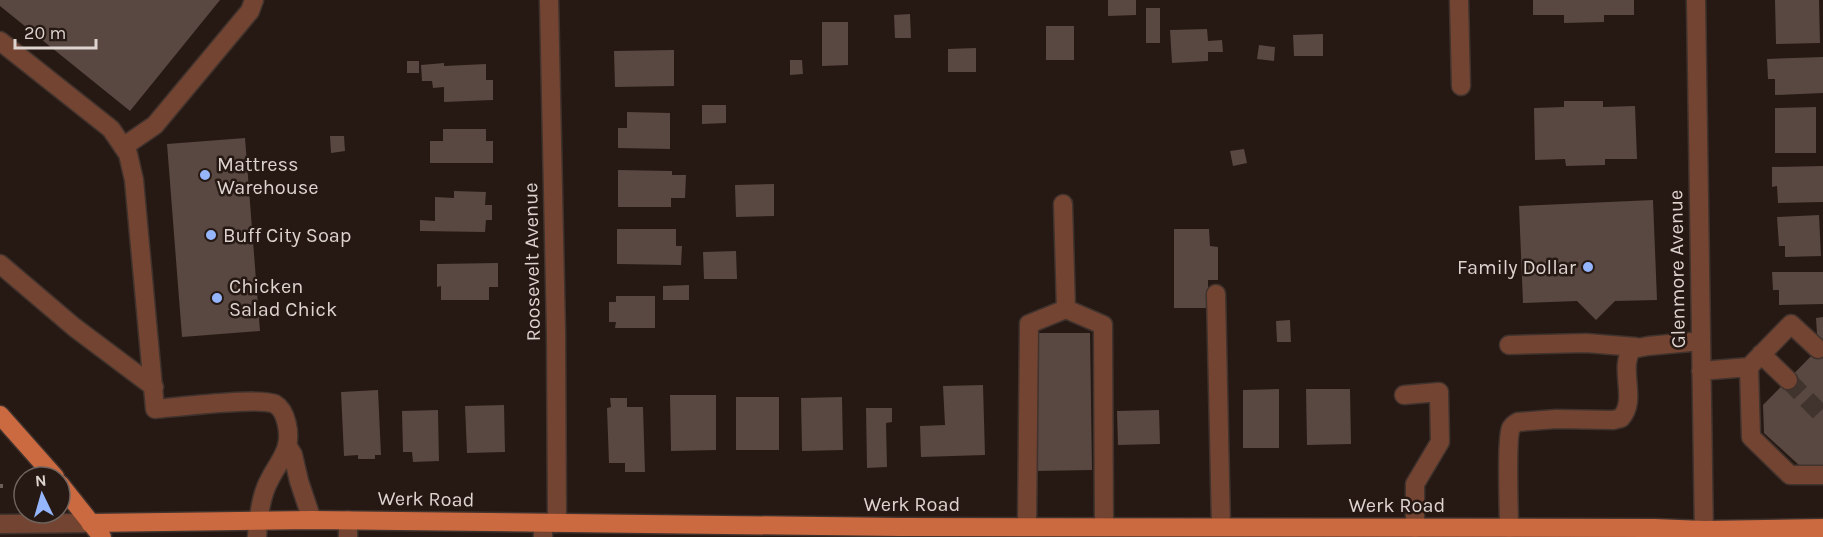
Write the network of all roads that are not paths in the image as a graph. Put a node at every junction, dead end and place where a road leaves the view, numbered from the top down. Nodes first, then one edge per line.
1 (254, 0) edge
2 (549, 0) edge
3 (1460, 0) edge
4 (1696, 0) edge
5 (0, 41) edge
6 (1461, 86) dead end
7 (123, 147) junction
8 (1064, 204) dead end
9 (0, 264) edge
10 (1215, 294) dead end
11 (1066, 309) junction
12 (1701, 341) junction
13 (1509, 345) dead end
14 (1636, 347) junction
15 (1818, 349) dead end
16 (1761, 354) junction
17 (1749, 367) junction
18 (1701, 371) junction
19 (1788, 380) tunnel mouth
20 (154, 387) junction
21 (1404, 395) dead end
22 (1, 419) edge
23 (287, 445) junction
24 (44, 465) edge
25 (1823, 475) edge
26 (72, 499) edge
27 (312, 520) junction
28 (0, 524) edge
29 (252, 526) edge
30 (1027, 527) junction
31 (1104, 527) junction
32 (1221, 527) junction
33 (548, 528) edge
34 (1414, 528) junction
35 (1509, 528) junction
36 (1823, 528) edge
37 (348, 529) edge
38 (96, 530) edge
39 (490, 530) edge
40 (899, 532) edge
41 (1562, 532) edge
42 (1704, 533) edge
43 (225, 537) edge

1 - 7 street
2 - 33 street, Roosevelt Avenue
3 - 6 street
4 - 12 street, Glenmore Avenue
5 - 7 street
7 - 20 street
8 - 11 street
9 - 20 street
10 - 32 street
11 - 30 street
11 - 31 street
12 - 14 street
12 - 18 street, Glenmore Avenue
13 - 14 street
14 - 35 street
15 - 16 street
16 - 17 street
16 - 19 street
17 - 18 street
17 - 25 street
18 - 42 street, Glenmore Avenue
20 - 23 street
21 - 34 street
22 - 24 main road
23 - 27 street
23 - 29 street
26 - 38 main road
27 - 29 main road, Werk Road
27 - 37 main road, Werk Road
28 - 38 street, Werk Road
29 - 38 main road, Werk Road
29 - 43 main road
30 - 31 main road, Werk Road
30 - 40 main road, Werk Road
31 - 32 main road, Werk Road
32 - 34 main road, Werk Road
33 - 39 main road, Werk Road
33 - 40 main road, Werk Road
34 - 35 main road, Werk Road
35 - 41 main road, Werk Road
36 - 42 main road, Werk Road
37 - 39 main road, Werk Road
41 - 42 main road, Werk Road

